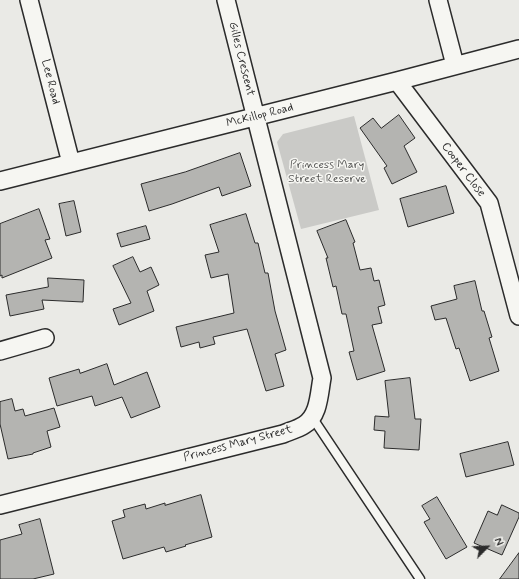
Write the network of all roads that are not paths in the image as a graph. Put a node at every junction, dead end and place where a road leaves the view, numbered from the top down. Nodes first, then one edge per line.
1 (29, 0) edge
2 (226, 0) edge
3 (438, 0) edge
4 (519, 49) edge
5 (455, 65) junction
6 (397, 81) junction
7 (255, 117) junction
8 (71, 163) junction
9 (0, 181) edge
10 (519, 316) edge
11 (45, 338) dead end
12 (0, 351) edge
13 (312, 417) junction
14 (0, 505) edge
15 (420, 579) edge

1 - 8 street, Lee Road
2 - 7 street, Gilles Crescent
3 - 5 street
4 - 5 street, McKillop Road
5 - 6 street, McKillop Road
6 - 7 street, McKillop Road
6 - 10 street, Cooper Close
7 - 8 street, McKillop Road
7 - 13 street
8 - 9 street, McKillop Road
11 - 12 street
13 - 14 street, Princess Mary Street
13 - 15 lane

